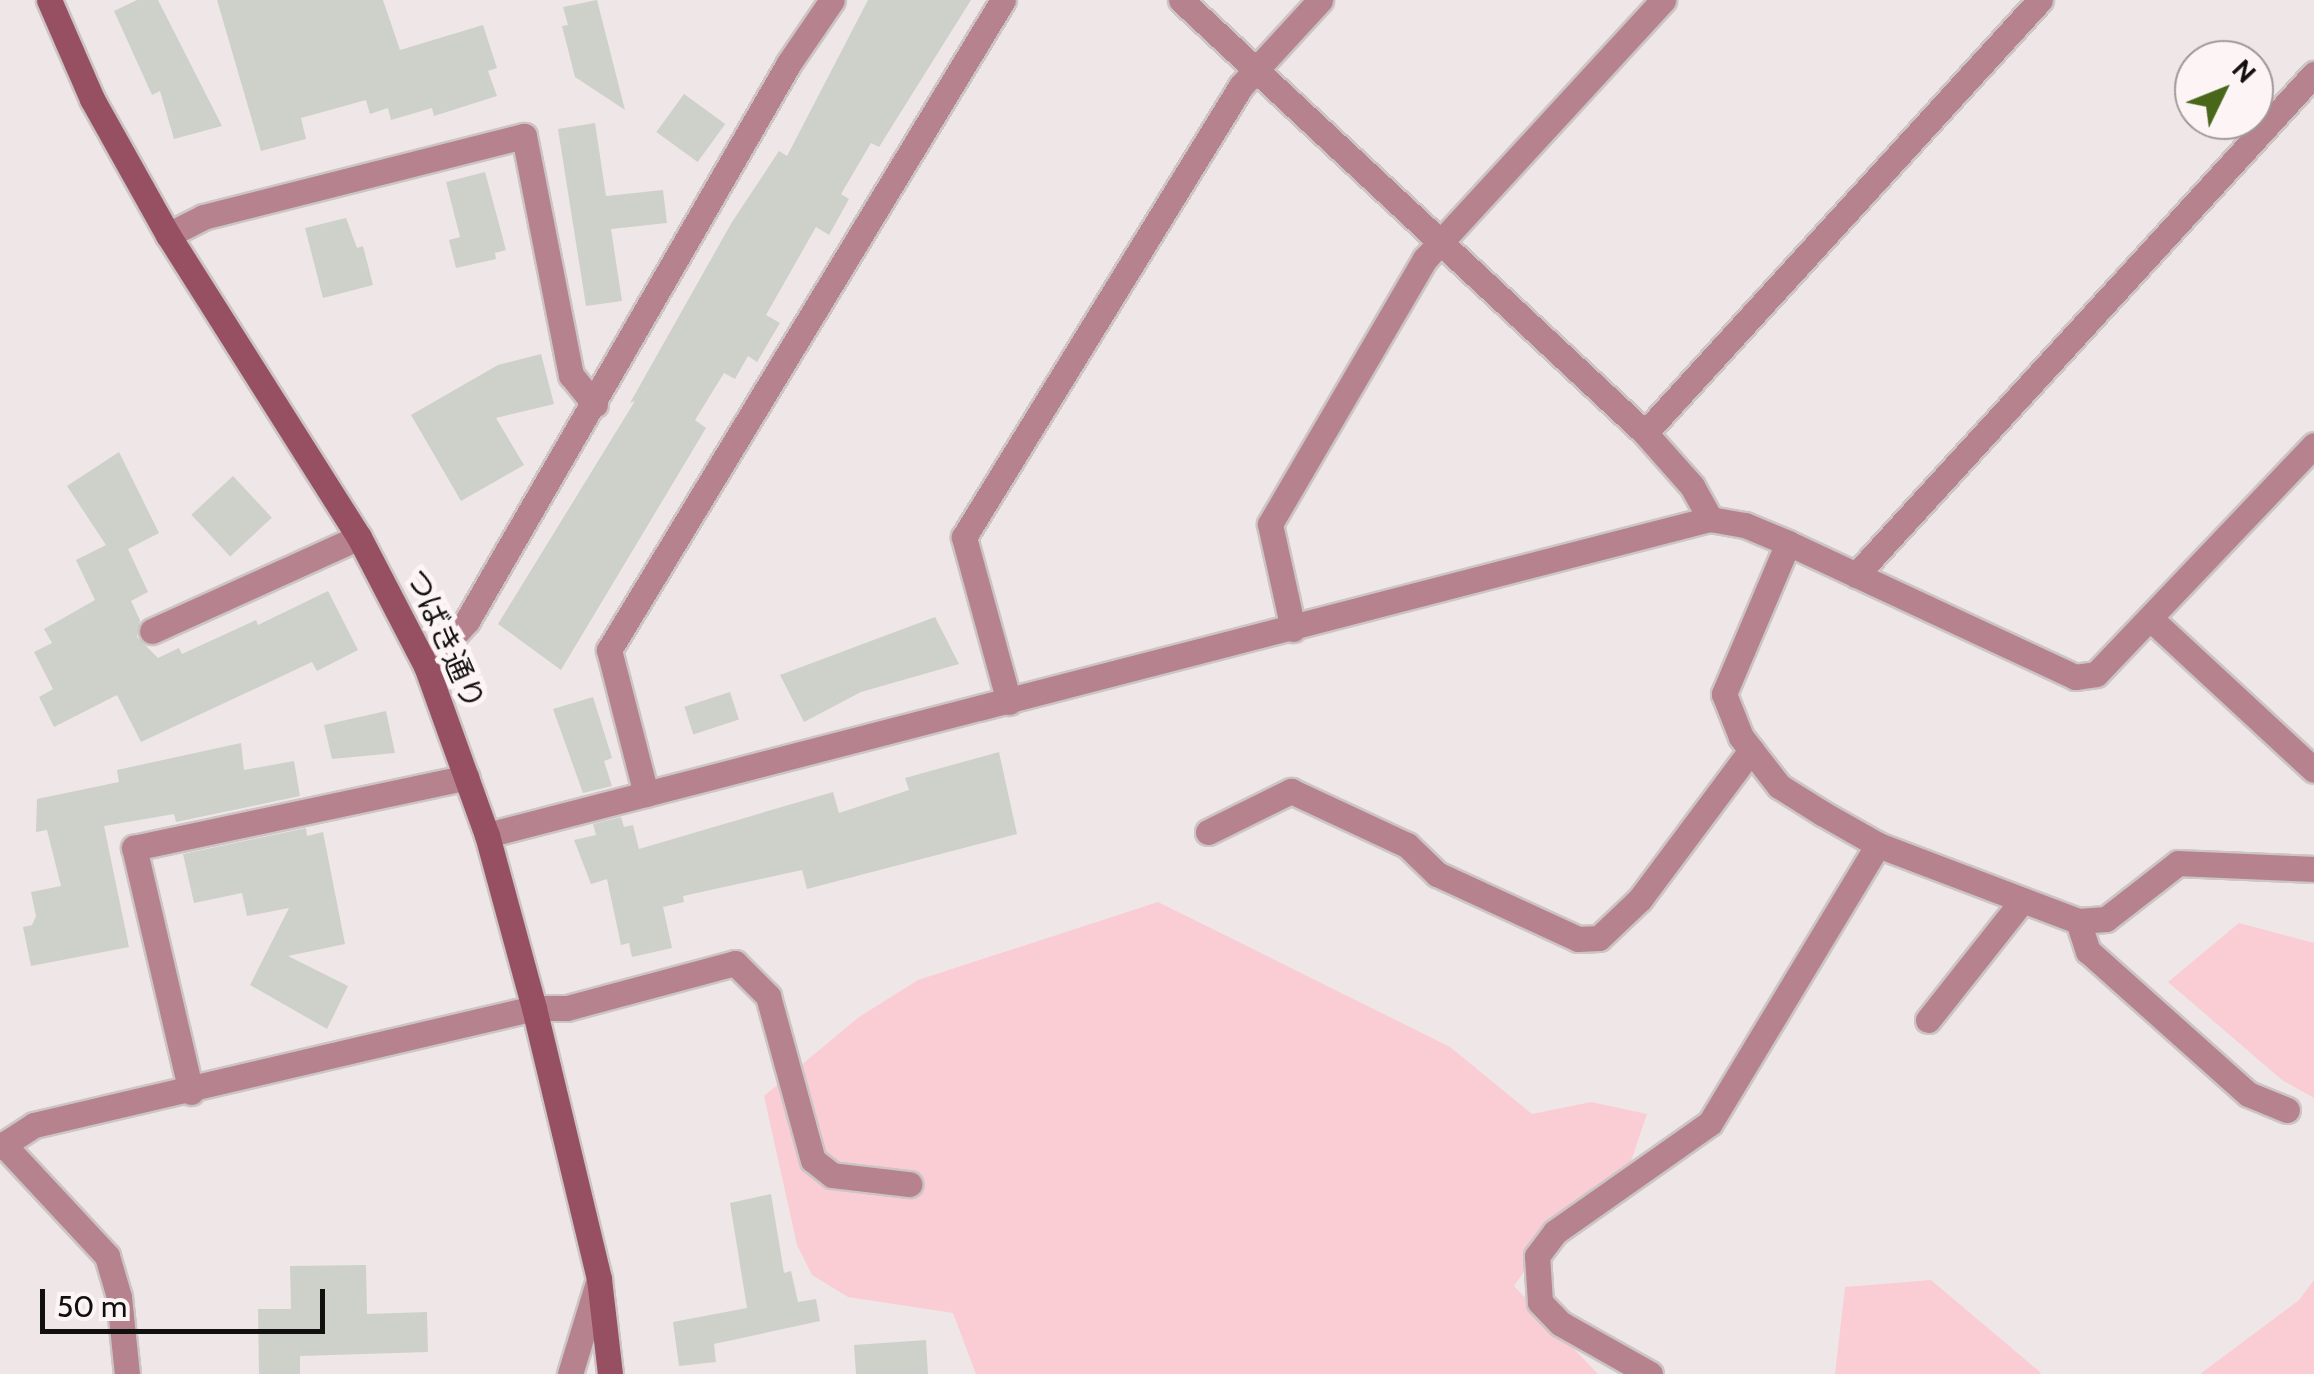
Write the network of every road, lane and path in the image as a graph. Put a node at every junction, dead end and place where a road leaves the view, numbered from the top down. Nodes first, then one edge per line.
1 (49, 0) edge
2 (832, 0) edge
3 (1003, 0) edge
4 (1181, 0) edge
5 (1320, 0) edge
6 (1663, 0) edge
7 (2040, 0) edge
8 (1257, 68) junction
9 (2314, 74) edge
10 (168, 235) junction
11 (1444, 240) junction
12 (595, 405) junction
13 (1644, 434) junction
14 (2314, 446) edge
15 (1710, 519) junction
16 (360, 537) junction
17 (1788, 543) junction
18 (1856, 575) junction
19 (2153, 621) junction
20 (1292, 629) junction
21 (152, 631) dead end
22 (426, 666) junction
23 (1009, 702) junction
24 (1752, 750) junction
25 (2314, 770) edge
26 (468, 777) junction
27 (646, 794) junction
28 (1208, 832) dead end
29 (487, 834) junction
30 (1878, 845) junction
31 (2314, 868) edge
32 (2022, 900) junction
33 (2078, 921) junction
34 (534, 1008) junction
35 (1928, 1020) dead end
36 (191, 1092) junction
37 (2287, 1110) dead end
38 (2, 1145) edge
39 (909, 1184) dead end
40 (599, 1279) junction
41 (127, 1374) edge
42 (570, 1374) edge
43 (610, 1374) edge
44 (1650, 1374) edge

1 - 10 main road, つばき通り
2 - 12 street
3 - 27 street
4 - 8 street
5 - 8 street
6 - 11 street
7 - 13 street
8 - 11 street
8 - 23 street
9 - 18 street
10 - 12 street
10 - 16 main road, つばき通り
11 - 13 street
11 - 20 street
12 - 22 street
13 - 15 street
14 - 19 street
15 - 17 street
15 - 20 street
16 - 21 street
16 - 22 main road, つばき通り
17 - 18 street
17 - 24 street
18 - 19 street
19 - 25 street
20 - 23 street
22 - 26 main road, つばき通り
23 - 27 street
24 - 28 street
24 - 30 street
26 - 29 main road, つばき通り
26 - 36 street
27 - 29 street
29 - 34 main road, つばき通り
30 - 32 street
30 - 44 street
31 - 33 street
32 - 33 street
32 - 35 street
33 - 37 street
34 - 36 street
34 - 39 street
34 - 40 main road, つばき通り
36 - 38 street
38 - 41 street
40 - 42 street
40 - 43 main road, つばき通り

